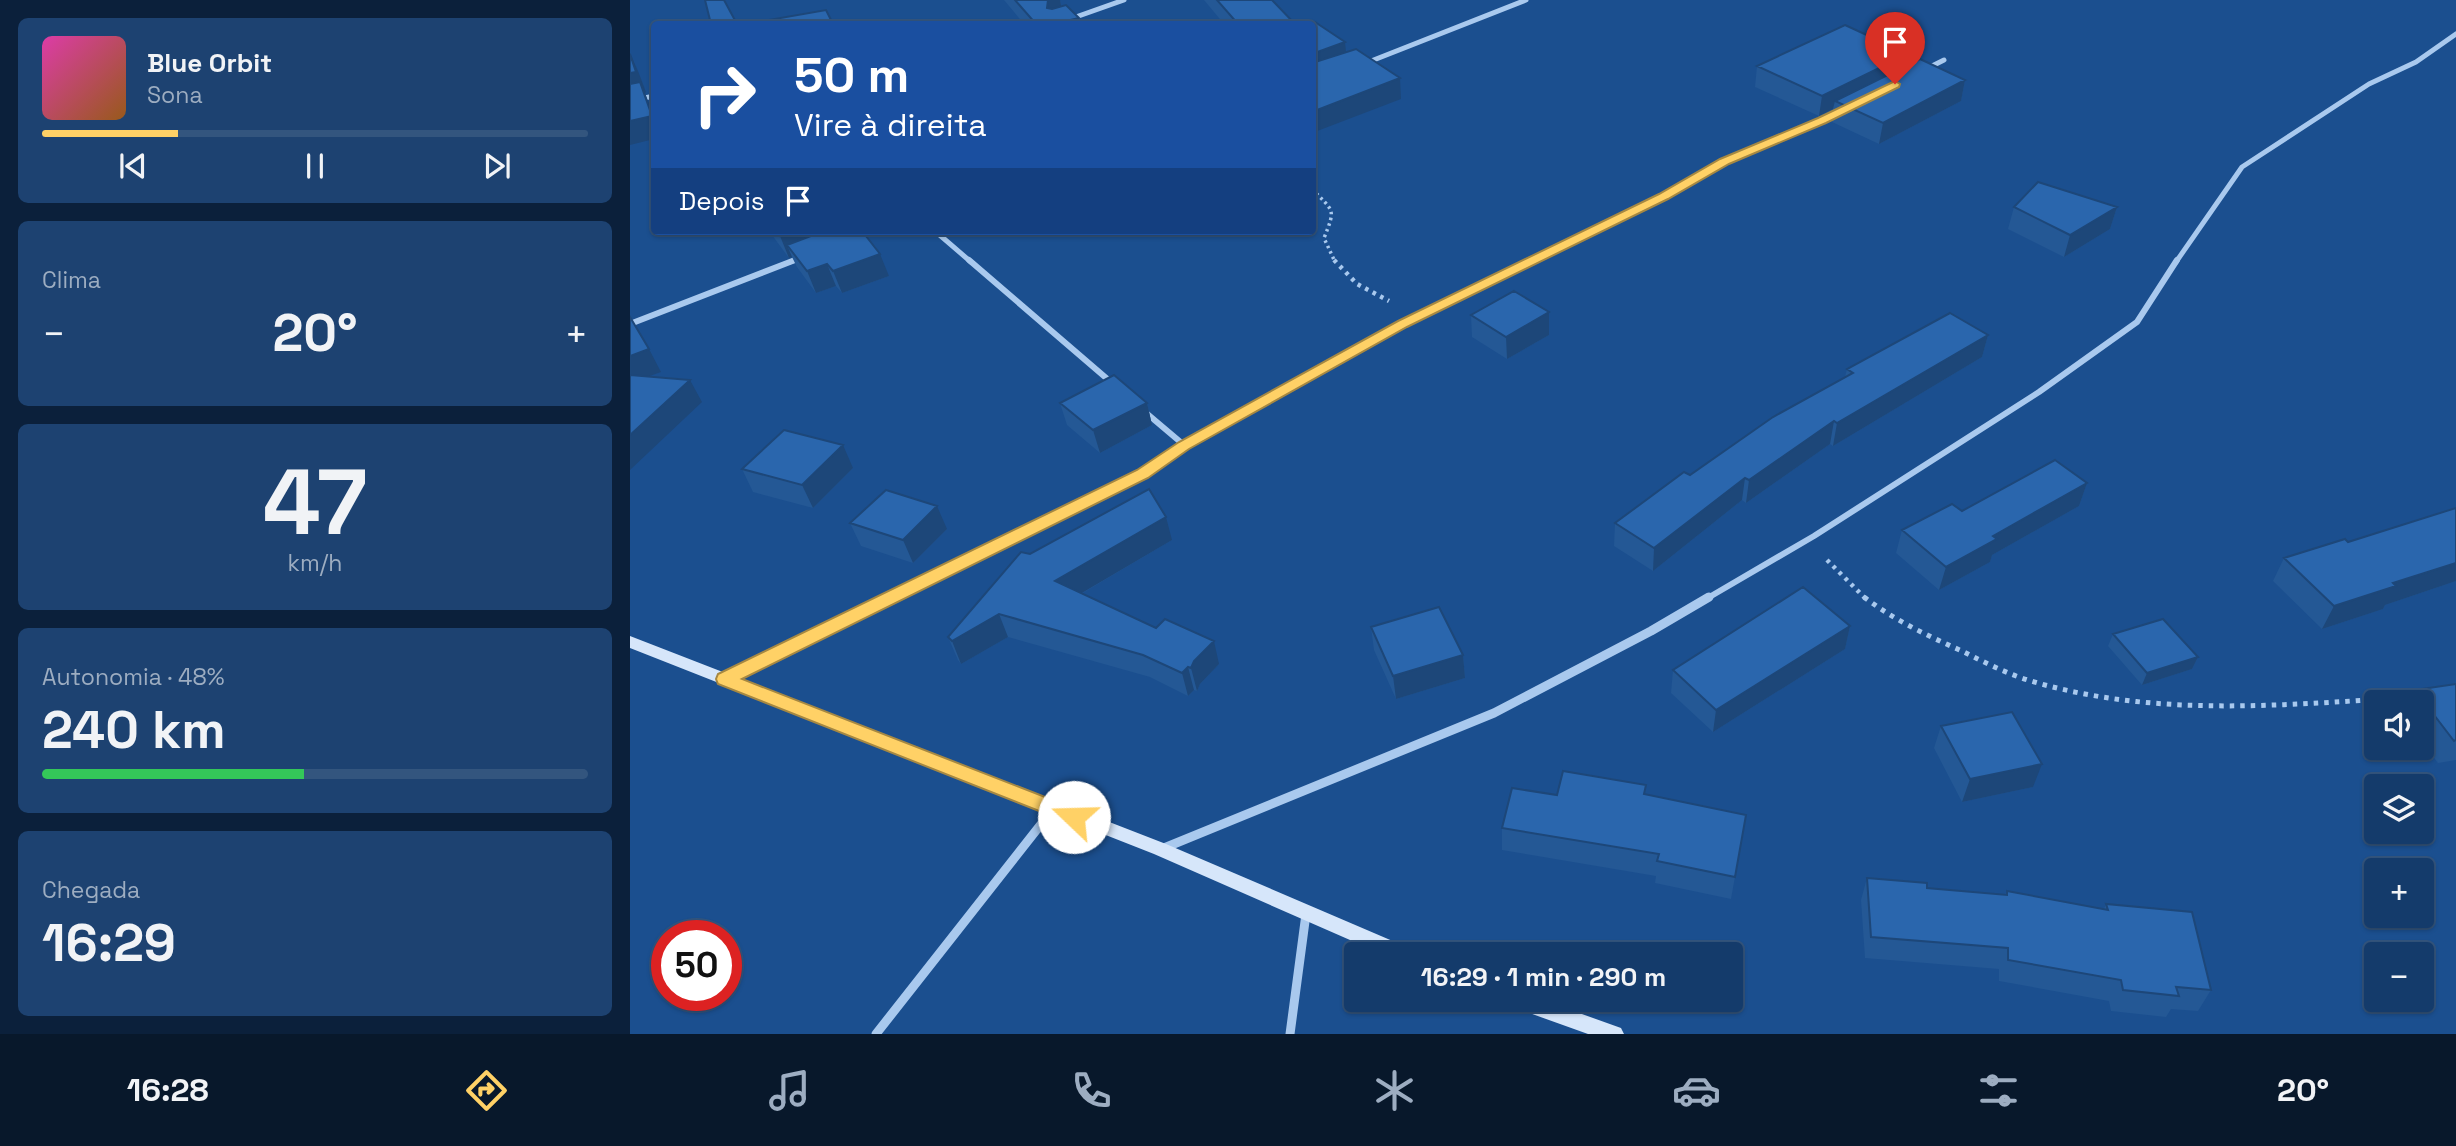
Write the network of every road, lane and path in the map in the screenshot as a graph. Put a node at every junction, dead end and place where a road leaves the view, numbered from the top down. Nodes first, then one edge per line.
1 (1124, 0) edge
2 (1526, 0) edge
3 (1064, 21) edge
4 (2456, 34) edge
5 (1944, 60) dead end
6 (1355, 66) edge
7 (1919, 72) edge
8 (651, 97) edge
9 (630, 101) edge
10 (1846, 108) edge
11 (1316, 193) edge
12 (863, 235) edge
13 (939, 235) edge
14 (851, 239) edge
15 (816, 252) edge
16 (1434, 309) junction
17 (630, 324) edge
18 (1122, 392) edge
19 (1143, 410) edge
20 (1184, 445) junction
21 (1814, 536) junction
22 (630, 642) edge
23 (724, 679) junction
24 (2364, 700) edge
25 (1053, 808) junction
26 (1160, 849) junction
27 (1306, 914) junction
28 (1375, 942) edge
29 (1551, 1012) edge
30 (876, 1034) edge
31 (1290, 1034) edge
32 (1614, 1034) edge

1 - 3 street
2 - 6 street
4 - 21 street
5 - 7 street
8 - 9 street
10 - 16 street
11 - 16 path
12 - 14 street
13 - 18 street
15 - 17 street
16 - 20 street
19 - 20 street
20 - 23 street
21 - 24 path
21 - 26 street
22 - 23 main road
23 - 25 main road
25 - 26 main road
25 - 30 street
26 - 27 main road
27 - 28 main road
27 - 31 street
29 - 32 main road

